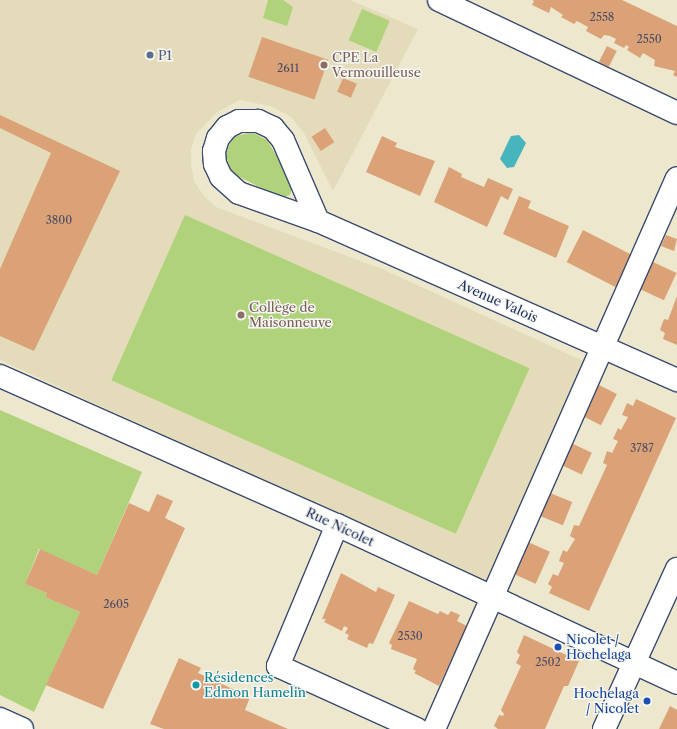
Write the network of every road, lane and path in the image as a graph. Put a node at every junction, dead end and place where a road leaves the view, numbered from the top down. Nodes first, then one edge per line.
1 (440, 0) edge
2 (677, 112) edge
3 (677, 178) edge
4 (318, 221) junction
5 (604, 348) junction
6 (0, 376) edge
7 (677, 380) edge
8 (337, 526) junction
9 (677, 569) edge
10 (492, 599) junction
11 (633, 664) junction
12 (677, 683) edge
13 (0, 719) edge
14 (22, 729) edge
15 (417, 729) edge
16 (434, 729) edge
17 (604, 729) edge

1 - 2 street
3 - 5 street
4 - 4 street, Avenue Valois
4 - 5 street, Avenue Valois
5 - 7 street, Avenue Valois
5 - 10 street
6 - 8 street, Rue Nicolet
8 - 10 street, Rue Nicolet
8 - 15 street
9 - 11 street
10 - 11 street, Rue Nicolet
10 - 16 street
11 - 12 street, Rue Nicolet
11 - 17 street
13 - 14 street

